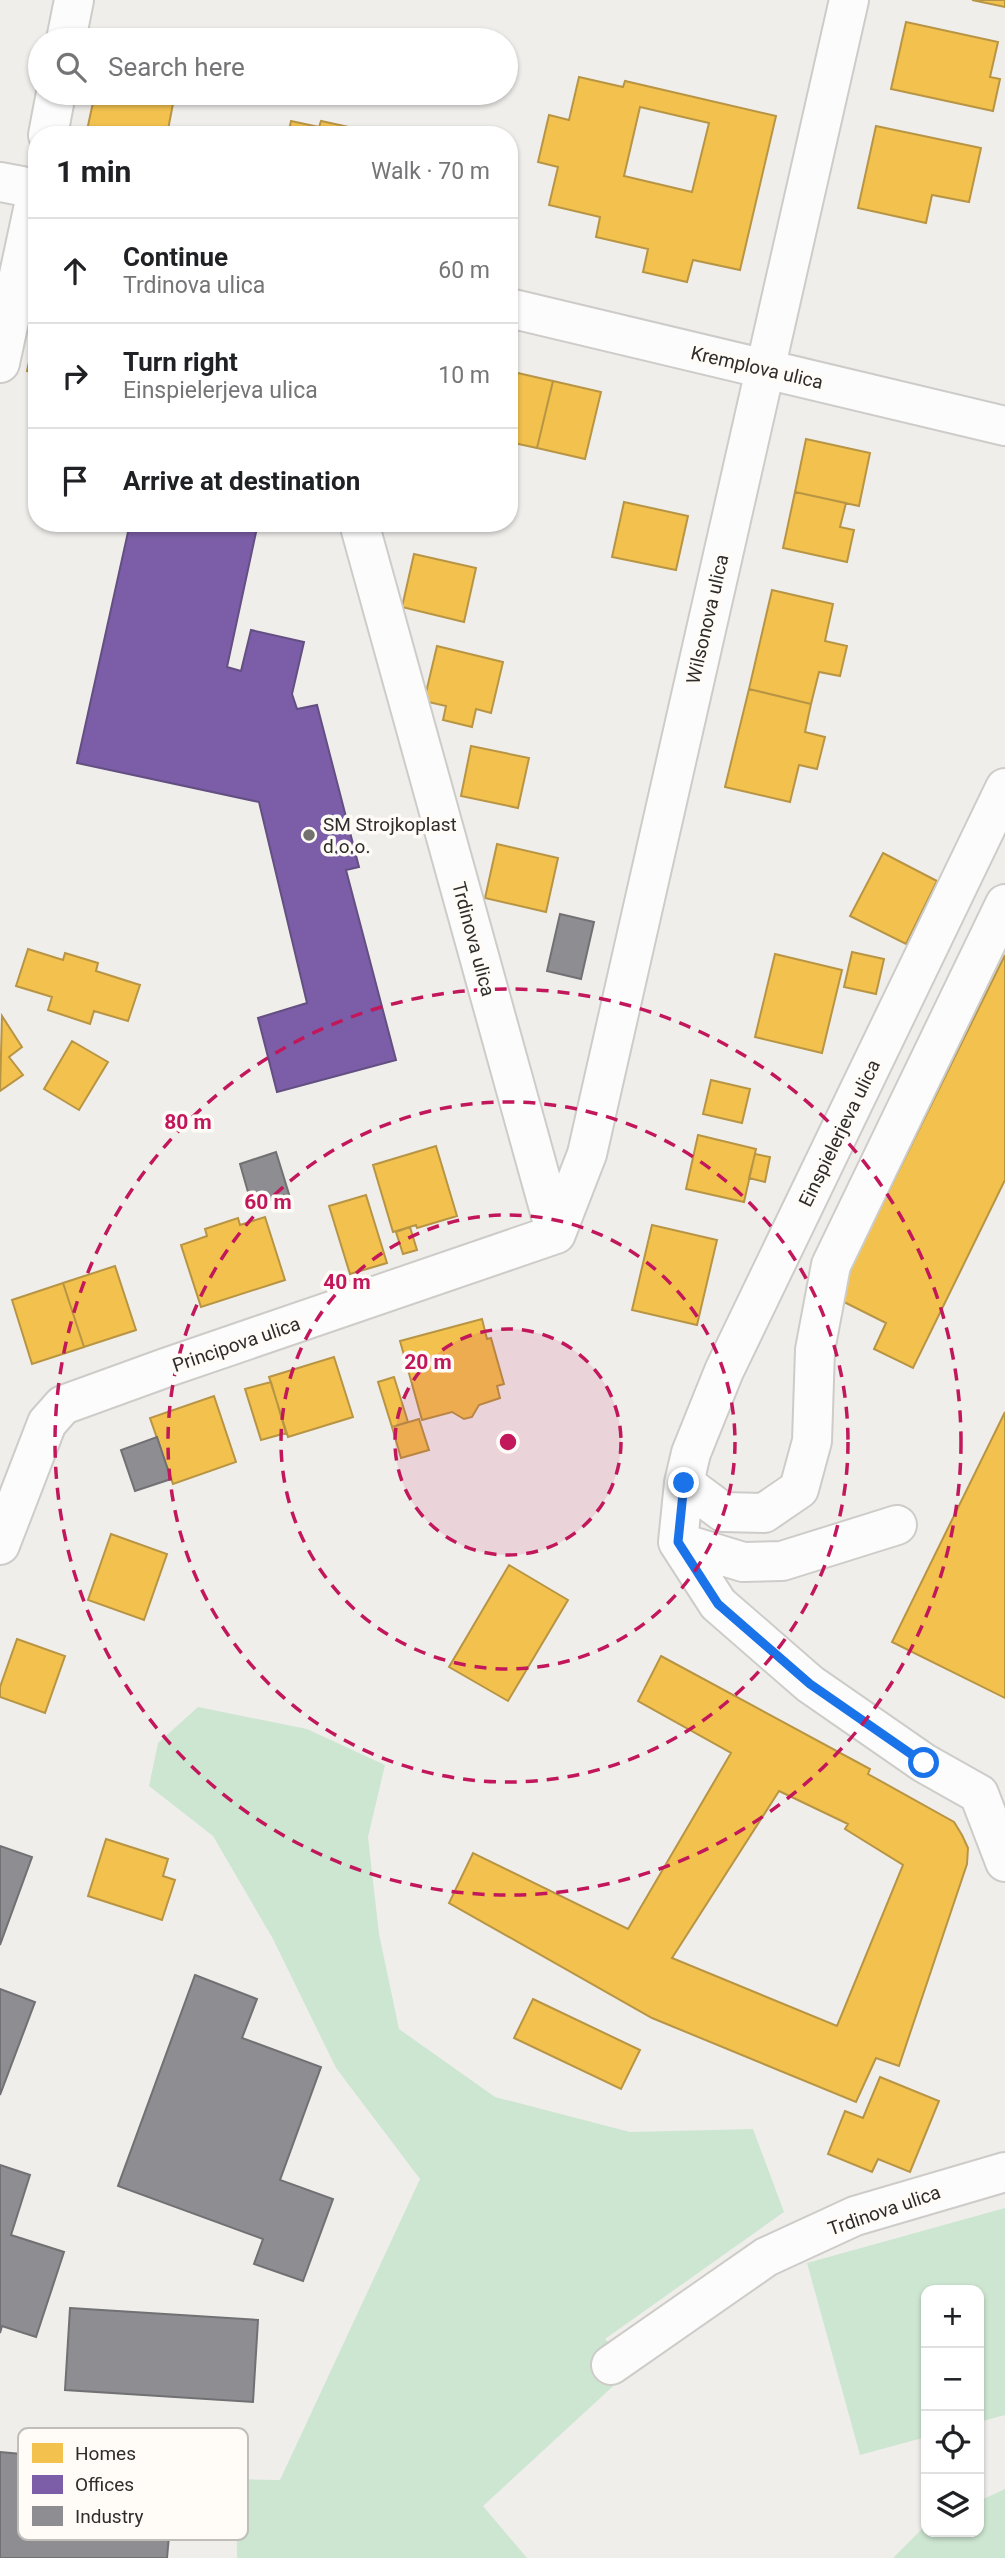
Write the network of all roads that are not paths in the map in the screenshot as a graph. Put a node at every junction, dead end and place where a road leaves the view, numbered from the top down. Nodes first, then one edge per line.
1 (74, 0) edge
2 (849, 0) edge
3 (68, 28) edge
4 (54, 105) edge
5 (50, 126) edge
6 (0, 182) edge
7 (28, 188) edge
8 (28, 232) edge
9 (518, 311) edge
10 (0, 363) edge
11 (765, 369) junction
12 (1005, 426) edge
13 (361, 532) edge
14 (1005, 788) edge
15 (1005, 904) edge
16 (556, 1234) junction
17 (684, 1483) junction
18 (897, 1525) dead end
19 (678, 1542) junction
20 (0, 1545) edge
21 (992, 1786) edge
22 (1005, 1862) edge
23 (1005, 2172) edge
24 (611, 2365) dead end

1 - 3 street
2 - 11 street, Wilsonova ulica
4 - 5 street
6 - 7 street
8 - 10 street
9 - 11 street, Kremplova ulica
11 - 12 street, Kremplova ulica
11 - 16 street, Wilsonova ulica
13 - 16 street, Trdinova ulica
14 - 17 street, Einspielerjeva ulica
15 - 17 street
16 - 20 street, Principova ulica
17 - 19 street, Einspielerjeva ulica
18 - 19 street
19 - 21 street
21 - 22 street
23 - 24 street, Trdinova ulica

